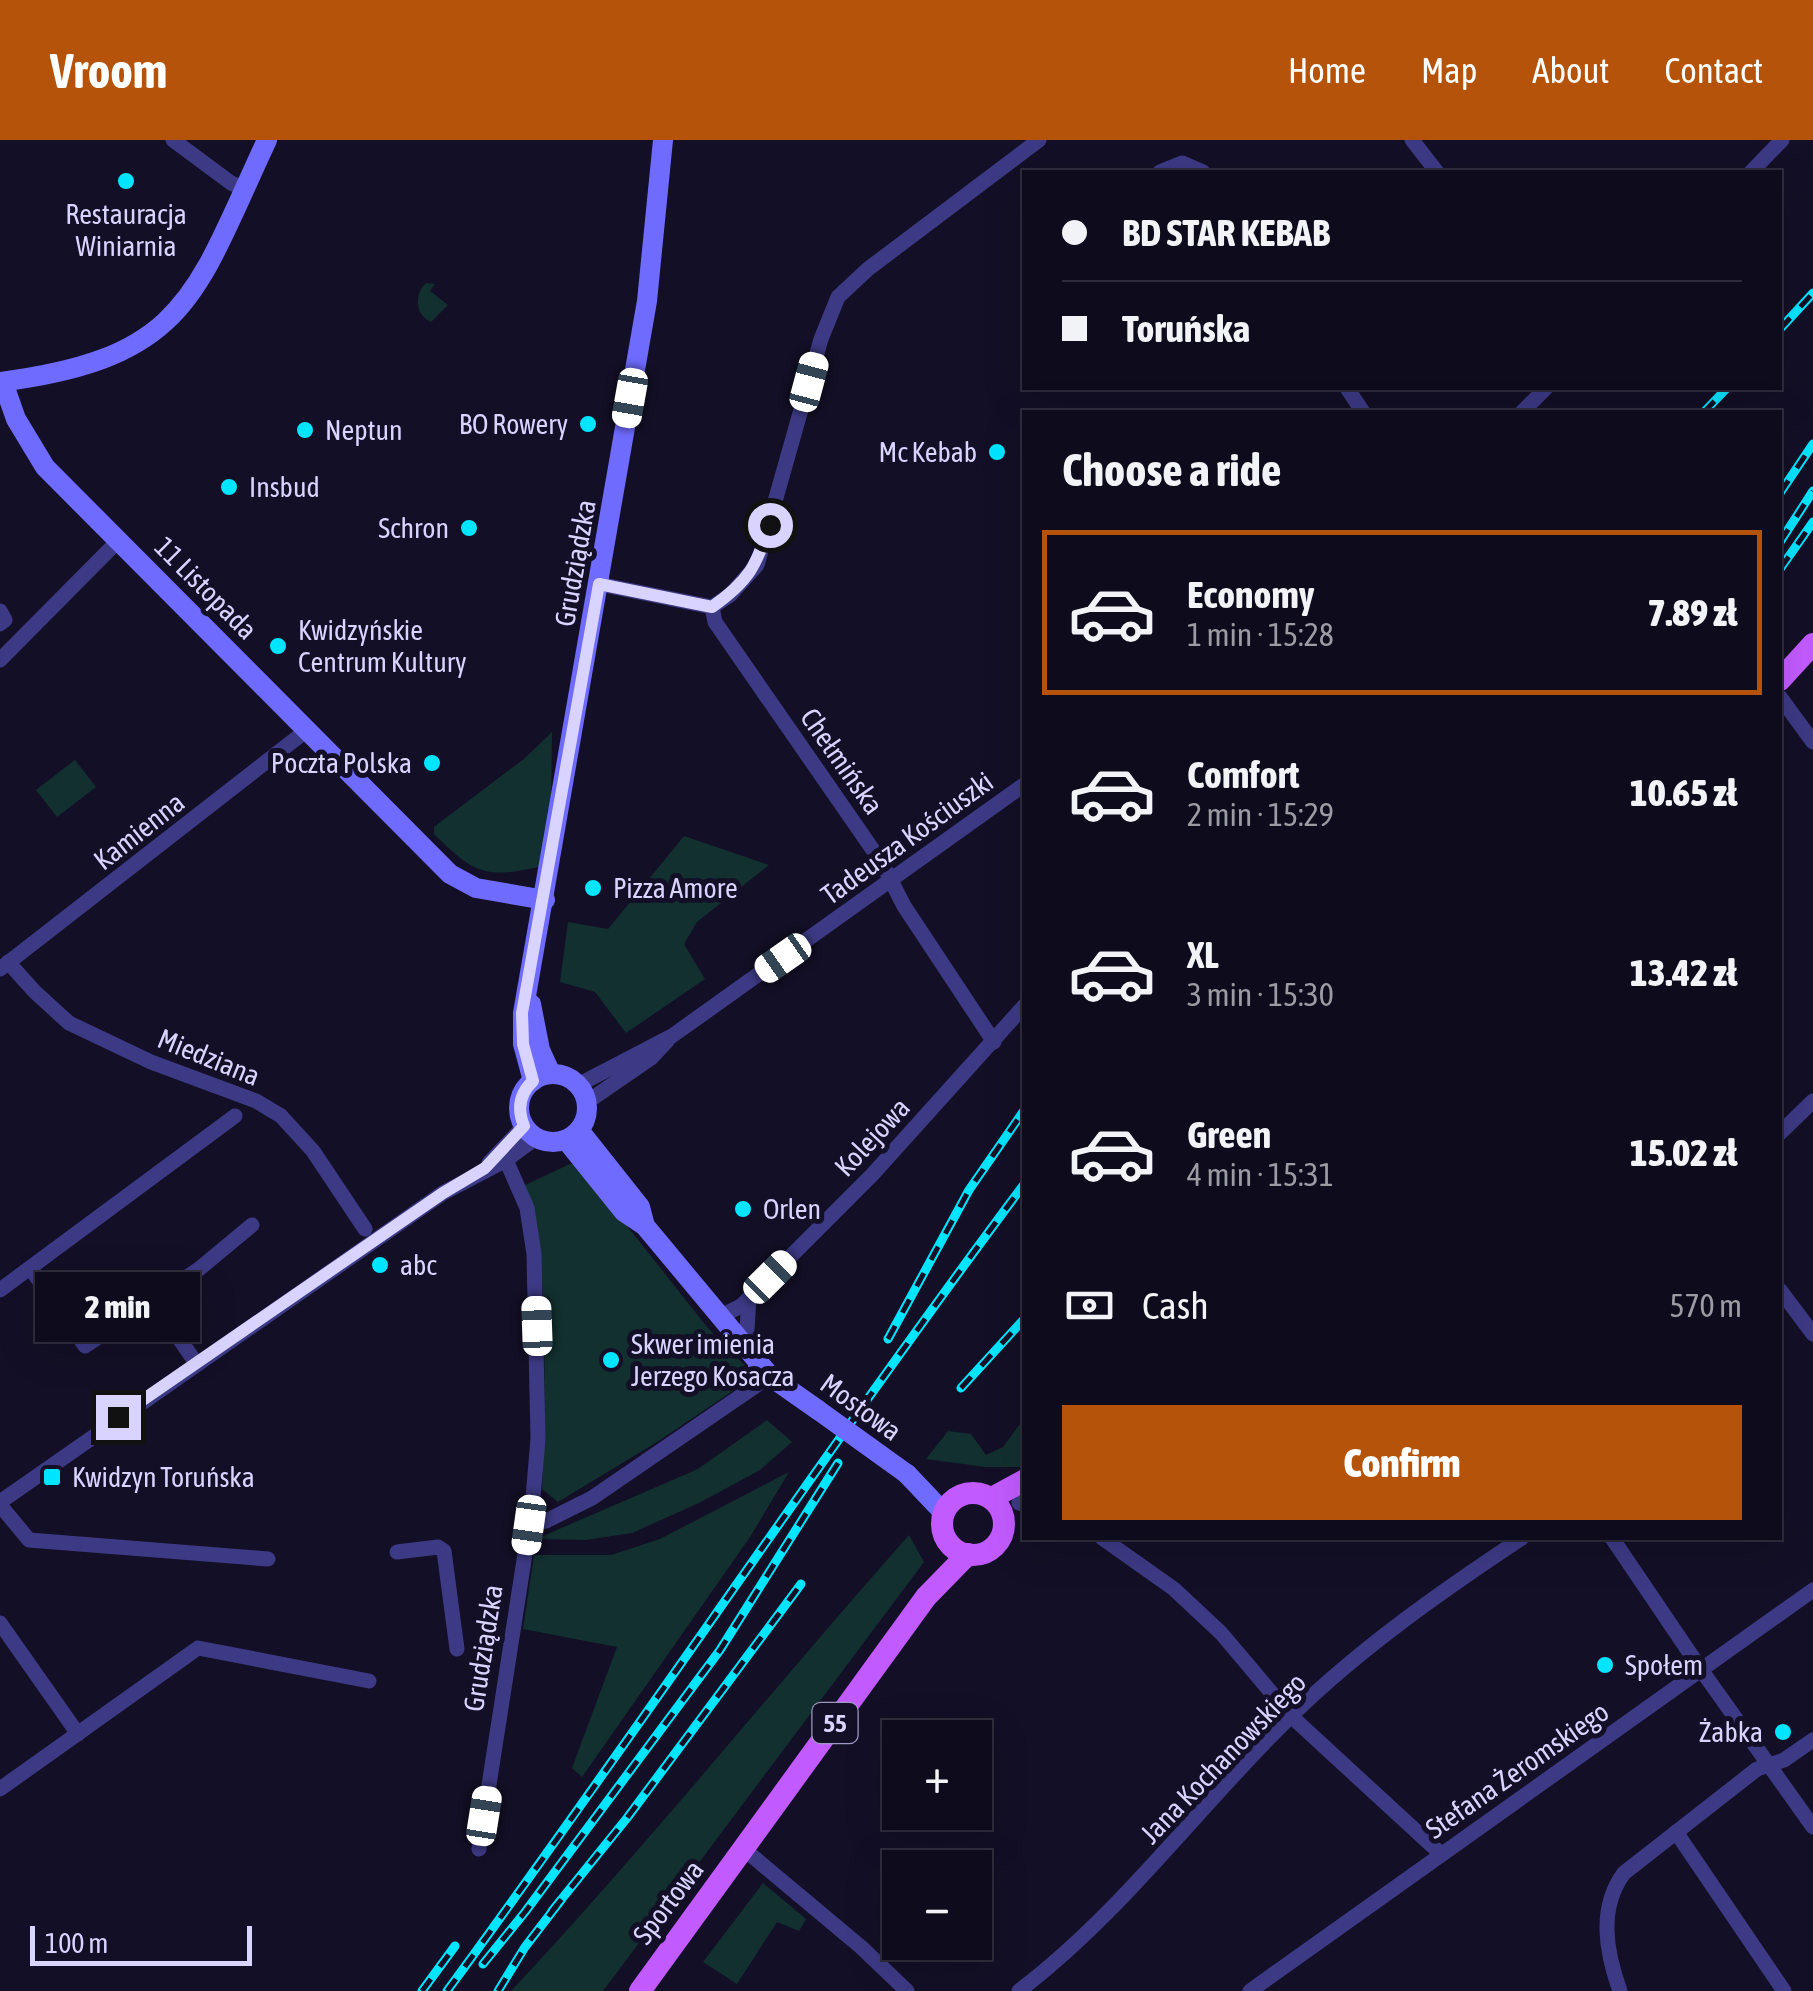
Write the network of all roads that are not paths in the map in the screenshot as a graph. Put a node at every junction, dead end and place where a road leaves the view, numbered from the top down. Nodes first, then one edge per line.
1 (173, 140) edge
2 (267, 140) edge
3 (663, 140) edge
4 (1039, 140) edge
5 (1412, 140) edge
6 (1782, 140) edge
7 (1165, 170) edge
8 (1198, 170) edge
9 (1434, 170) edge
10 (1753, 170) edge
11 (245, 189) junction
12 (1, 382) edge
13 (1544, 390) edge
14 (1524, 410) edge
15 (119, 540) junction
16 (599, 584) junction
17 (712, 607) junction
18 (0, 610) edge
19 (0, 624) edge
20 (1813, 644) edge
21 (0, 660) edge
22 (1782, 678) edge
23 (1782, 700) edge
24 (307, 730) junction
25 (1813, 742) edge
26 (1022, 786) edge
27 (890, 880) junction
28 (545, 900) junction
29 (4, 966) edge
30 (1022, 1009) edge
31 (994, 1042) junction
32 (542, 1078) junction
33 (582, 1093) junction
34 (1813, 1101) edge
35 (235, 1116) dead end
36 (1782, 1131) edge
37 (530, 1132) junction
38 (572, 1135) junction
39 (506, 1160) junction
40 (485, 1168) junction
41 (252, 1225) dead end
42 (365, 1228) dead end
43 (31, 1269) junction
44 (0, 1290) edge
45 (1782, 1293) edge
46 (748, 1298) junction
47 (152, 1301) junction
48 (718, 1317) junction
49 (1813, 1334) edge
50 (746, 1345) junction
51 (196, 1363) junction
52 (770, 1376) junction
53 (0, 1503) edge
54 (1013, 1504) edge
55 (949, 1506) junction
56 (529, 1525) junction
57 (1105, 1540) edge
58 (1519, 1540) edge
59 (1613, 1540) edge
60 (959, 1550) junction
61 (397, 1552) dead end
62 (268, 1559) dead end
63 (1813, 1590) edge
64 (0, 1624) edge
65 (457, 1649) dead end
66 (1702, 1672) junction
67 (370, 1681) dead end
68 (1291, 1716) junction
69 (78, 1734) junction
70 (1813, 1740) edge
71 (1770, 1764) junction
72 (0, 1789) edge
73 (1813, 1827) edge
74 (1676, 1832) junction
75 (479, 1848) dead end
76 (744, 1850) junction
77 (1441, 1854) junction
78 (640, 1991) edge
79 (907, 1991) edge
80 (1019, 1991) edge
81 (1250, 1991) edge
82 (1620, 1991) edge
83 (1784, 1991) edge

1 - 11 street
2 - 11 street
3 - 16 street, Grudziądzka
4 - 17 street
5 - 9 street
6 - 10 street
7 - 8 street
11 - 12 street
12 - 15 street, 11 Listopada
13 - 14 street
15 - 21 street
15 - 24 street, 11 Listopada
16 - 17 street
16 - 28 street, Grudziądzka
17 - 27 street, Chełmińska
18 - 19 street
20 - 22 main road
23 - 25 street
24 - 28 street, 11 Listopada
24 - 29 street, Kamienna
26 - 27 street, Tadeusza Kościuszki
27 - 31 street, Chełmińska
27 - 33 street, Tadeusza Kościuszki
28 - 32 street, Grudziądzka
29 - 42 street, Miedziana
30 - 31 street, Kolejowa
31 - 46 street, Kolejowa
32 - 33 street
32 - 37 street
33 - 38 street
34 - 36 street
35 - 43 street
37 - 38 street
37 - 39 street
37 - 40 street
38 - 48 street, Mostowa
39 - 40 street
39 - 56 street, Grudziądzka
40 - 51 street
41 - 47 street
43 - 44 street
43 - 47 street
45 - 49 street
46 - 48 street, Kolejowa
46 - 50 street
47 - 51 street
48 - 50 street, Mostowa
48 - 52 street, Mostowa
50 - 52 street, Mostowa
51 - 53 street
52 - 55 street, Mostowa, bridge
52 - 56 street
53 - 62 street
54 - 55 main road, 55
54 - 60 main road, 55
55 - 60 main road
56 - 75 street, Grudziądzka
57 - 68 street
58 - 68 street, Jana Kochanowskiego
59 - 66 street
60 - 76 main road, 55
61 - 65 street
63 - 66 street, Stefana Żeromskiego
64 - 69 street
66 - 71 street
66 - 77 street, Stefana Żeromskiego
67 - 69 street
68 - 77 street
68 - 80 street, Jana Kochanowskiego
69 - 72 street
70 - 71 street
71 - 73 street
71 - 74 street
74 - 82 street
74 - 83 street
76 - 78 main road, Sportowa / 55
76 - 79 street
77 - 81 street, Stefana Żeromskiego

